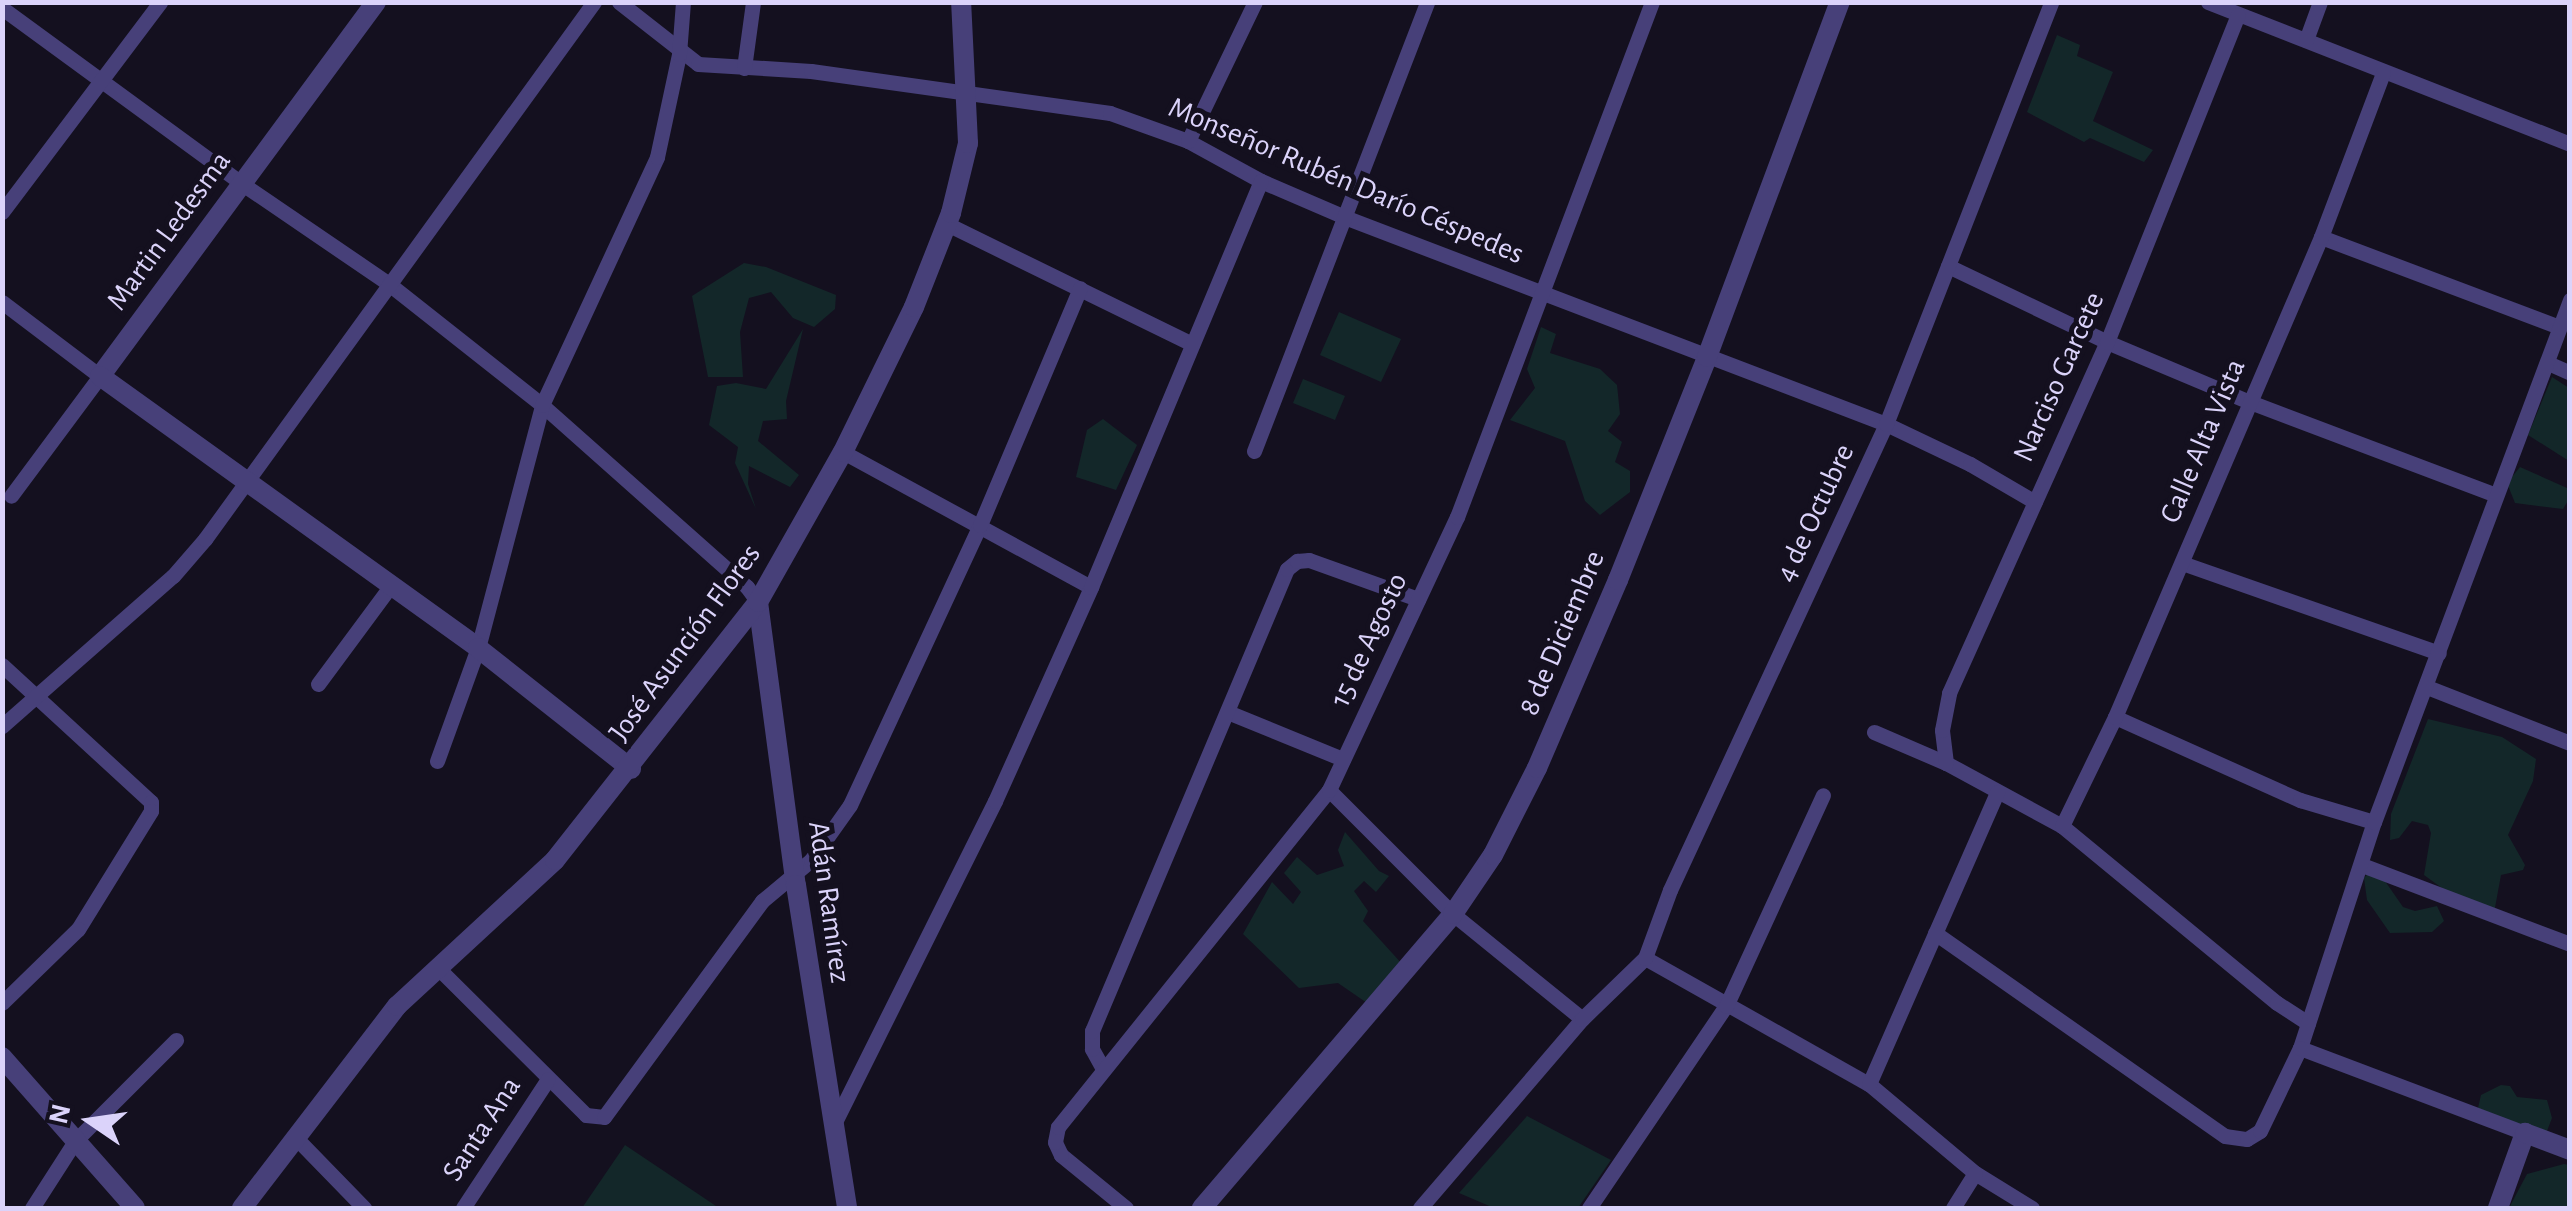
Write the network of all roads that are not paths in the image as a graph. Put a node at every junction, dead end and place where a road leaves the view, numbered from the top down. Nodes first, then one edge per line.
1 (160, 2) edge
2 (376, 2) edge
3 (594, 2) edge
4 (619, 2) edge
5 (684, 2) edge
6 (753, 2) edge
7 (961, 2) edge
8 (1255, 2) edge
9 (1427, 2) edge
10 (1652, 2) edge
11 (1840, 2) edge
12 (2051, 2) edge
13 (2208, 2) edge
14 (2320, 2) edge
15 (2, 8) edge
16 (2238, 14) junction
17 (2306, 40) junction
18 (679, 54) junction
19 (744, 68) junction
20 (2383, 72) junction
21 (102, 83) junction
22 (968, 97) junction
23 (1188, 141) junction
24 (2570, 144) edge
25 (1261, 181) junction
26 (241, 183) junction
27 (2, 212) edge
28 (1346, 218) junction
29 (948, 224) junction
30 (2321, 237) junction
31 (1948, 266) junction
32 (389, 284) junction
33 (1080, 288) junction
34 (1542, 294) junction
35 (2570, 300) edge
36 (2, 302) edge
37 (2559, 328) junction
38 (2107, 342) junction
39 (1192, 344) junction
40 (1707, 357) junction
41 (2548, 362) junction
42 (2570, 373) edge
43 (100, 376) junction
44 (2250, 402) junction
45 (542, 404) junction
46 (1886, 424) junction
47 (1254, 451) dead end
48 (843, 452) junction
49 (243, 482) junction
50 (2496, 495) junction
51 (11, 496) dead end
52 (2035, 502) junction
53 (980, 525) junction
54 (2182, 563) junction
55 (1091, 586) junction
56 (390, 588) junction
57 (1418, 599) junction
58 (758, 602) junction
59 (478, 648) junction
60 (2439, 653) junction
61 (2, 665) edge
62 (318, 684) dead end
63 (2427, 687) junction
64 (36, 697) junction
65 (1230, 714) junction
66 (2115, 717) junction
67 (2, 726) edge
68 (1874, 732) dead end
69 (2570, 743) edge
70 (1343, 759) junction
71 (436, 761) dead end
72 (1946, 763) junction
73 (632, 769) junction
74 (1329, 790) junction
75 (1996, 792) junction
76 (1824, 796) dead end
77 (2374, 822) junction
78 (2062, 826) junction
79 (2362, 865) junction
80 (795, 876) junction
81 (1453, 914) junction
82 (1936, 934) junction
83 (2570, 944) edge
84 (1644, 958) junction
85 (436, 967) junction
86 (2, 1003) edge
87 (1726, 1006) junction
88 (1582, 1019) junction
89 (2308, 1023) junction
90 (176, 1040) dead end
91 (2300, 1048) junction
92 (2, 1057) edge
93 (1102, 1066) junction
94 (548, 1079) junction
95 (1869, 1084) junction
96 (833, 1126) junction
97 (2525, 1133) junction
98 (296, 1138) junction
99 (75, 1141) junction
100 (2570, 1150) edge
101 (1975, 1173) junction
102 (32, 1208) edge
103 (136, 1208) edge
104 (242, 1208) edge
105 (364, 1208) edge
106 (463, 1208) edge
107 (847, 1208) edge
108 (1126, 1208) edge
109 (1202, 1208) edge
110 (1420, 1208) edge
111 (1589, 1208) edge
112 (1954, 1208) edge
113 (2032, 1208) edge
114 (2498, 1208) edge

1 - 21 street
2 - 26 street, Martin Ledesma
3 - 32 street
4 - 18 street, Monseñor Rubén Darío Céspedes
5 - 18 street
6 - 19 street
7 - 22 street, José Asunción Flores
8 - 23 street
9 - 28 street
10 - 34 street, 15 de Agosto
11 - 40 street, 8 de Diciembre
12 - 31 street, 4 de Octubre
13 - 16 street
14 - 17 street
15 - 21 street
16 - 17 street
16 - 38 street, Narciso Garcete
17 - 20 street
18 - 19 street, Monseñor Rubén Darío Céspedes
18 - 45 street
19 - 22 street, Monseñor Rubén Darío Céspedes
20 - 24 street
20 - 30 street, Calle Alta Vista
21 - 26 street
21 - 27 street
22 - 23 street, Monseñor Rubén Darío Céspedes
22 - 29 street, José Asunción Flores
23 - 25 street, Monseñor Rubén Darío Céspedes
25 - 28 street, Monseñor Rubén Darío Céspedes
25 - 39 street
26 - 32 street
26 - 43 street, Martin Ledesma
28 - 34 street, Monseñor Rubén Darío Céspedes
28 - 47 street
29 - 33 street
29 - 48 street, José Asunción Flores
30 - 37 street
30 - 44 street, Calle Alta Vista
31 - 38 street
31 - 46 street, 4 de Octubre
32 - 45 street
32 - 49 street
33 - 39 street
33 - 53 street
34 - 40 street, Monseñor Rubén Darío Céspedes
34 - 57 street, 15 de Agosto
35 - 37 street
36 - 43 street
37 - 41 street
38 - 44 street
38 - 52 street, Narciso Garcete
39 - 55 street
40 - 46 street, Monseñor Rubén Darío Céspedes
40 - 81 street, 8 de Diciembre
41 - 42 street
41 - 50 street
43 - 49 street
43 - 51 street, Martin Ledesma
44 - 50 street
44 - 54 street, Calle Alta Vista
45 - 58 street
45 - 59 street
46 - 52 street, Monseñor Rubén Darío Céspedes
46 - 84 street, 4 de Octubre
48 - 53 street
48 - 58 street, José Asunción Flores
49 - 56 street
49 - 64 street
50 - 60 street
52 - 72 street, Narciso Garcete
53 - 55 street
53 - 80 street
54 - 60 street
54 - 66 street, Calle Alta Vista
55 - 96 street
56 - 59 street
56 - 62 street
57 - 65 street
57 - 70 street, 15 de Agosto
58 - 73 street, José Asunción Flores
58 - 80 street, Adán Ramírez
59 - 71 street
59 - 73 street
60 - 63 street
61 - 64 street
63 - 69 street
63 - 77 street
64 - 67 street
64 - 86 street
65 - 70 street
65 - 93 street
66 - 77 street
66 - 78 street, Calle Alta Vista
68 - 72 street
70 - 74 street, 15 de Agosto
72 - 75 street
73 - 85 street, José Asunción Flores
74 - 81 street
74 - 93 street, 15 de Agosto
75 - 78 street
75 - 82 street
76 - 87 street
77 - 79 street
78 - 89 street
79 - 83 street
79 - 89 street
80 - 94 street
80 - 96 street, Adán Ramírez
81 - 88 street
81 - 109 street, 8 de Diciembre
82 - 91 street
82 - 95 street
84 - 87 street
84 - 88 street, 4 de Octubre
85 - 94 street
85 - 98 street, José Asunción Flores
87 - 95 street
87 - 111 street
88 - 110 street, 4 de Octubre
89 - 91 street
90 - 99 street
91 - 97 street
92 - 99 street
93 - 108 street, 15 de Agosto
94 - 106 street, Santa Ana
95 - 101 street
96 - 107 street, Adán Ramírez
97 - 100 street
97 - 114 street
98 - 104 street, José Asunción Flores
98 - 105 street
99 - 102 street
99 - 103 street
101 - 112 street
101 - 113 street

